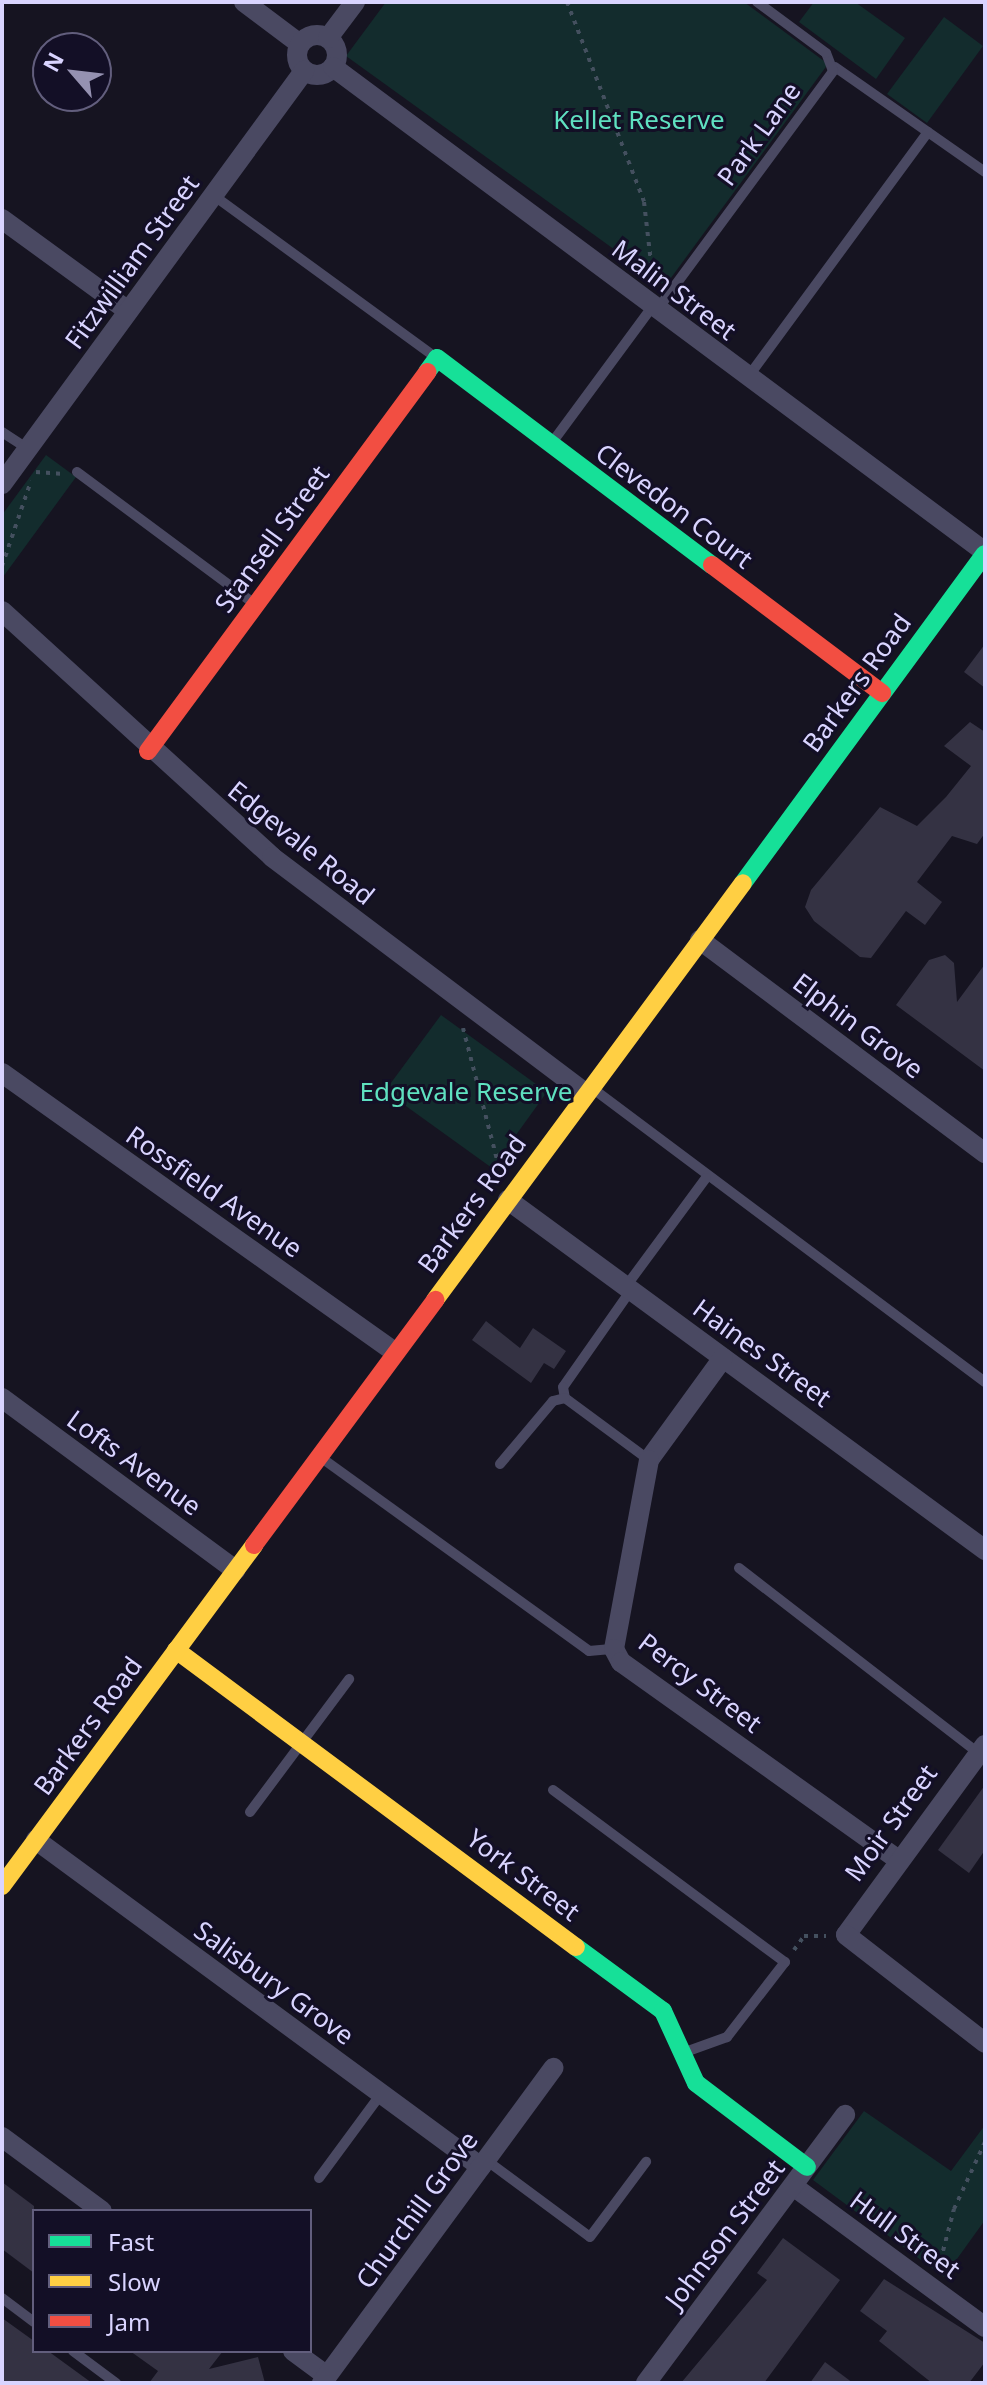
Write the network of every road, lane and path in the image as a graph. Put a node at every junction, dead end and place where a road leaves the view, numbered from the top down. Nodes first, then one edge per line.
1 (244, 2) edge
2 (355, 2) edge
3 (567, 2) edge
4 (757, 2) edge
5 (328, 38) junction
6 (300, 44) junction
7 (333, 67) junction
8 (835, 67) junction
9 (304, 71) junction
10 (928, 132) junction
11 (985, 172) edge
12 (213, 195) junction
13 (2, 219) edge
14 (654, 308) junction
15 (128, 311) junction
16 (437, 358) junction
17 (748, 377) junction
18 (2, 432) edge
19 (550, 445) junction
20 (28, 449) junction
21 (77, 472) joint
22 (2, 484) edge
23 (985, 553) edge
24 (2, 566) edge
25 (256, 604) junction
26 (2, 611) edge
27 (882, 693) junction
28 (148, 751) junction
29 (700, 940) junction
30 (456, 998) junction
31 (2, 1073) edge
32 (588, 1091) junction
33 (985, 1153) edge
34 (706, 1178) junction
35 (508, 1200) junction
36 (629, 1288) junction
37 (395, 1352) junction
38 (723, 1358) junction
39 (985, 1382) edge
40 (2, 1398) edge
41 (565, 1398) junction
42 (319, 1456) junction
43 (649, 1460) junction
44 (500, 1464) dead end
45 (985, 1550) edge
46 (739, 1568) dead end
47 (235, 1570) junction
48 (614, 1649) junction
49 (176, 1650) junction
50 (349, 1679) dead end
51 (301, 1743) junction
52 (981, 1747) edge
53 (553, 1790) dead end
54 (250, 1812) dead end
55 (36, 1840) junction
56 (897, 1859) junction
57 (2, 1886) edge
58 (846, 1935) junction
59 (785, 1962) junction
60 (985, 2043) edge
61 (685, 2052) junction
62 (553, 2068) dead end
63 (381, 2094) junction
64 (845, 2115) dead end
65 (985, 2142) edge
66 (4, 2143) edge
67 (646, 2162) dead end
68 (483, 2164) junction
69 (807, 2167) junction
70 (319, 2178) dead end
71 (793, 2186) junction
72 (99, 2209) edge
73 (933, 2288) junction
74 (2, 2298) edge
75 (32, 2320) edge
76 (985, 2327) edge
77 (76, 2353) edge
78 (295, 2353) edge
79 (325, 2380) edge
80 (116, 2383) edge
81 (646, 2383) edge

1 - 6 street
2 - 5 street
3 - 14 path
4 - 8 lane, Park Lane
5 - 6 street
5 - 7 street
6 - 9 street
7 - 9 street
7 - 14 street, Malin Street
8 - 10 lane
8 - 14 lane, Park Lane
9 - 12 street, Fitzwilliam Street
10 - 11 lane
10 - 17 lane
12 - 15 street, Fitzwilliam Street
12 - 16 lane
13 - 15 street
14 - 17 street, Malin Street
14 - 19 lane, Park Lane
15 - 20 street, Fitzwilliam Street
16 - 19 street, Clevedon Court
16 - 25 street, Stansell Street
17 - 23 street, Malin Street
18 - 20 lane
19 - 27 street, Clevedon Court
20 - 22 street, Fitzwilliam Street
21 - 24 path
21 - 25 lane
23 - 27 street, Barkers Road
25 - 28 street, Stansell Street
26 - 28 street, Edgevale Road
27 - 29 street, Barkers Road
28 - 30 street, Edgevale Road
29 - 32 street, Barkers Road
29 - 33 street, Elphin Grove
30 - 32 street, Edgevale Road
30 - 35 path
31 - 37 street, Rossfield Avenue
32 - 34 lane
32 - 35 street, Barkers Road
34 - 36 lane
34 - 39 lane
35 - 36 street, Haines Street
35 - 37 street, Barkers Road
36 - 38 street, Haines Street
36 - 41 lane
37 - 42 street, Barkers Road
38 - 43 street, Percy Street
38 - 45 street, Haines Street
40 - 47 street, Lofts Avenue
41 - 43 lane
41 - 44 lane
42 - 47 street, Barkers Road
42 - 48 lane
43 - 48 street, Percy Street
46 - 52 lane
47 - 49 street, Barkers Road
48 - 56 street, Percy Street
49 - 51 street, York Street
49 - 55 street, Barkers Road
50 - 51 lane
51 - 54 lane
51 - 61 street, York Street
52 - 56 street, Moir Street
53 - 59 lane
55 - 57 street, Barkers Road
55 - 63 street, Salisbury Grove
56 - 58 street, Moir Street
58 - 59 path
58 - 60 street
59 - 61 lane
61 - 69 street, York Street
62 - 68 street, Churchill Grove
63 - 68 street, Salisbury Grove
63 - 70 lane
64 - 69 street, Johnson Street
65 - 73 path
66 - 72 street
67 - 68 lane
68 - 79 street, Churchill Grove
69 - 71 street, Johnson Street
71 - 73 street, Hull Street
71 - 81 street, Johnson Street
73 - 76 street, Hull Street
74 - 75 lane
77 - 80 lane
78 - 79 street

